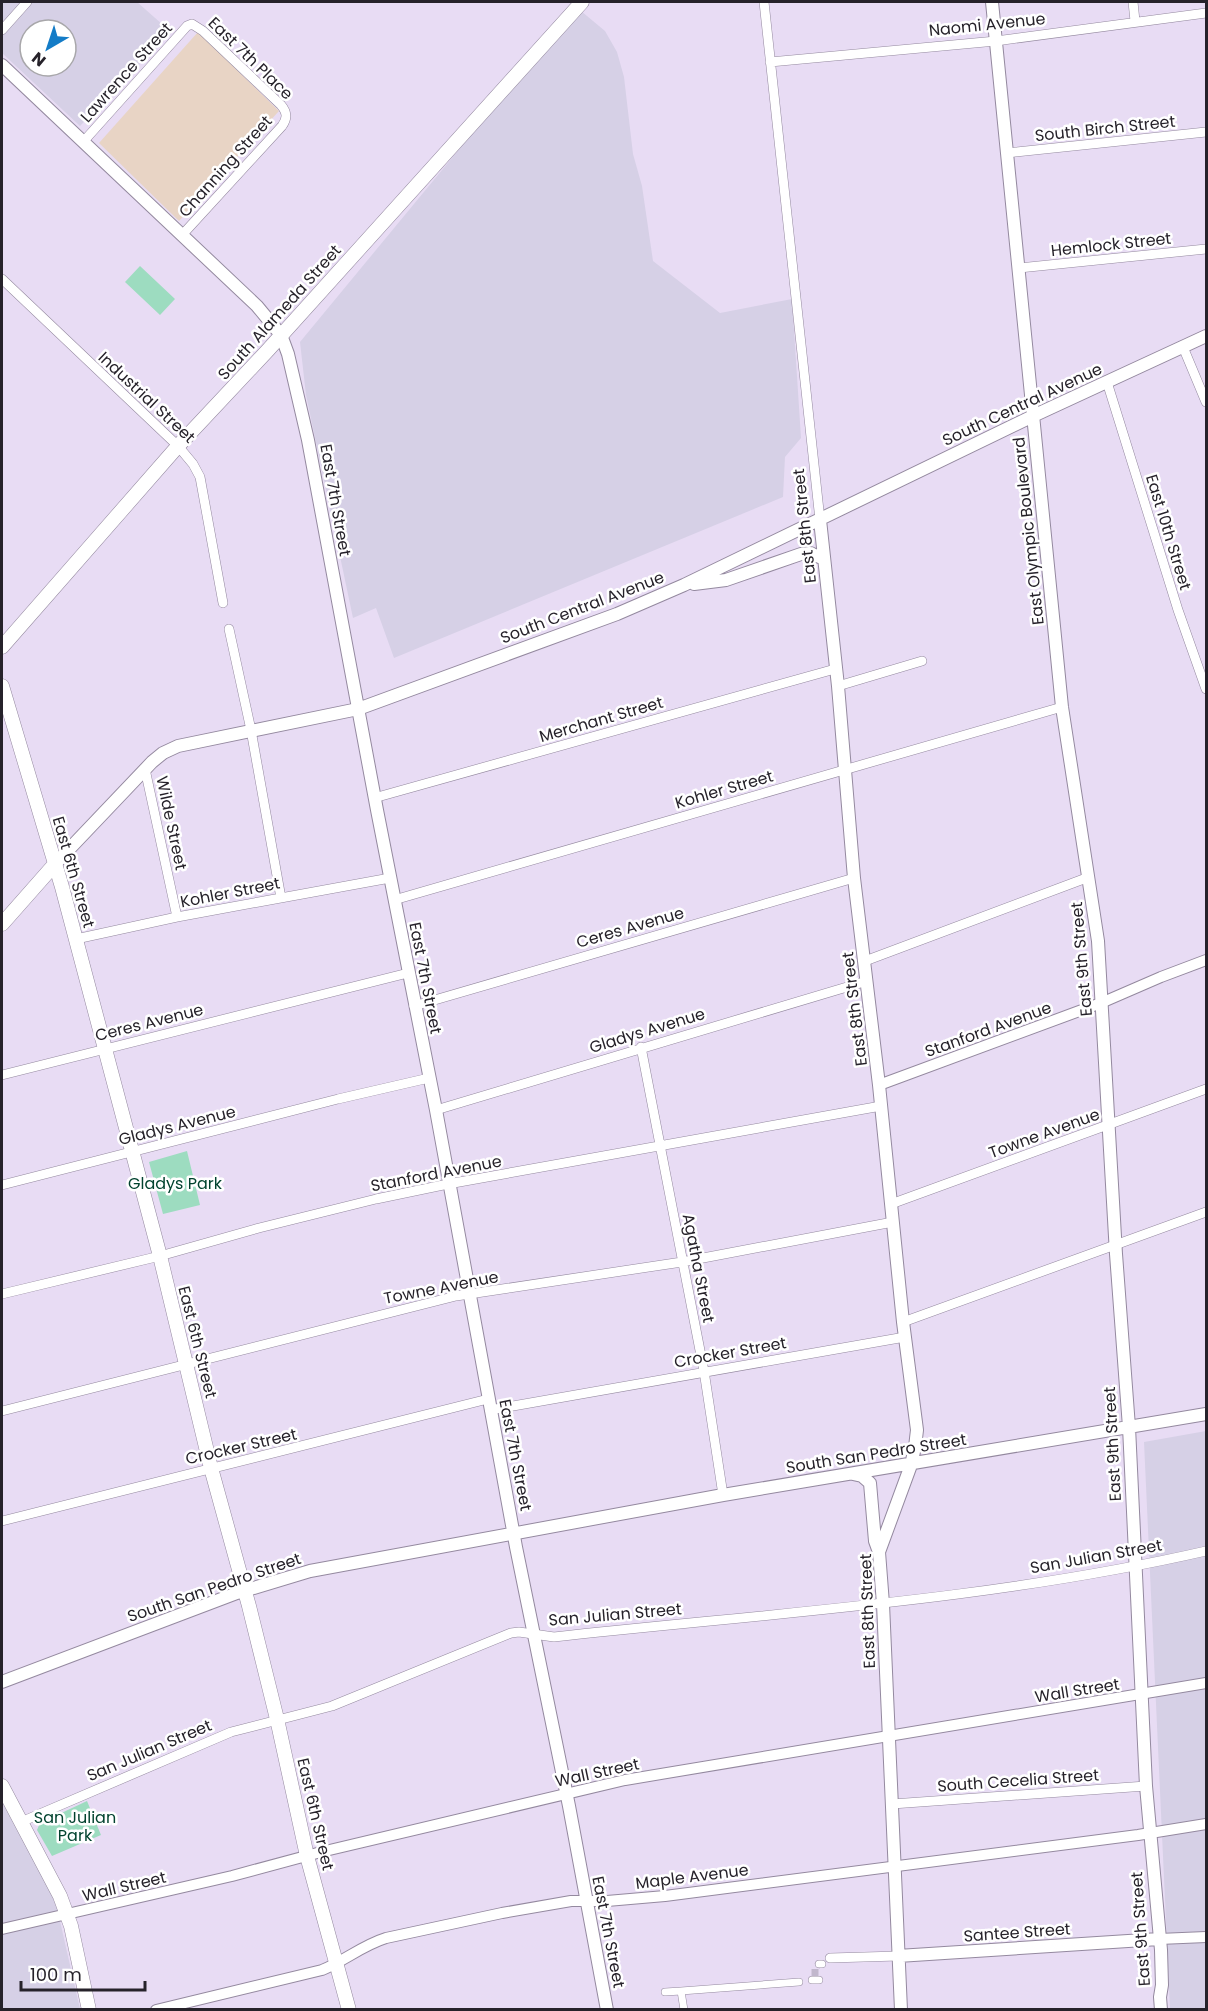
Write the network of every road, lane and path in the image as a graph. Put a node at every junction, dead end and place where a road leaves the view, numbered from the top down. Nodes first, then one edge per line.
1 (27, 2) edge
2 (764, 2) edge
3 (992, 2) edge
4 (1133, 2) edge
5 (579, 3) edge
6 (1206, 13) edge
7 (1135, 21) junction
8 (192, 24) joint
9 (2, 30) edge
10 (996, 40) junction
11 (770, 62) junction
12 (2, 65) edge
13 (286, 116) joint
14 (1206, 132) edge
15 (83, 142) junction
16 (1007, 153) junction
17 (183, 234) junction
18 (1206, 249) edge
19 (1019, 268) junction
20 (2, 279) edge
21 (280, 335) junction
22 (1206, 336) edge
23 (1183, 347) junction
24 (1107, 382) junction
25 (1206, 402) edge
26 (1033, 416) junction
27 (178, 446) junction
28 (820, 520) junction
29 (824, 558) junction
30 (684, 585) junction
31 (223, 603) dead end
32 (229, 630) dead end
33 (2, 647) edge
34 (922, 661) dead end
35 (835, 669) junction
36 (2, 686) edge
37 (838, 686) junction
38 (1206, 689) edge
39 (1062, 707) junction
40 (358, 709) junction
41 (251, 730) junction
42 (145, 769) junction
43 (844, 770) junction
44 (374, 798) junction
45 (55, 864) junction
46 (1089, 877) junction
47 (390, 878) junction
48 (854, 878) junction
49 (281, 898) junction
50 (394, 900) junction
51 (177, 917) junction
52 (2, 924) edge
53 (76, 939) junction
54 (1206, 960) edge
55 (865, 961) junction
56 (408, 973) junction
57 (867, 981) junction
58 (1101, 1003) junction
59 (414, 1006) junction
60 (641, 1047) junction
61 (104, 1049) junction
62 (2, 1075) edge
63 (429, 1078) junction
64 (879, 1085) junction
65 (1206, 1089) edge
66 (881, 1106) junction
67 (436, 1110) junction
68 (1109, 1125) junction
69 (660, 1146) junction
70 (132, 1152) junction
71 (448, 1184) junction
72 (2, 1185) edge
73 (891, 1204) junction
74 (1206, 1212) edge
75 (892, 1222) junction
76 (1116, 1245) junction
77 (160, 1256) junction
78 (682, 1262) junction
79 (2, 1293) edge
80 (470, 1295) junction
81 (903, 1322) junction
82 (905, 1337) junction
83 (186, 1365) junction
84 (704, 1371) junction
85 (489, 1404) junction
86 (2, 1411) edge
87 (1206, 1414) edge
88 (1129, 1427) junction
89 (911, 1465) junction
90 (211, 1468) junction
91 (852, 1474) junction
92 (723, 1495) junction
93 (2, 1521) edge
94 (514, 1534) junction
95 (1206, 1551) edge
96 (879, 1552) junction
97 (1134, 1567) junction
98 (244, 1590) junction
99 (883, 1604) junction
100 (535, 1635) junction
101 (2, 1682) edge
102 (1206, 1683) edge
103 (1143, 1694) junction
104 (278, 1719) junction
105 (889, 1736) junction
106 (2, 1786) edge
107 (1146, 1786) junction
108 (566, 1794) junction
109 (892, 1804) junction
110 (21, 1822) junction
111 (1206, 1824) edge
112 (1150, 1833) junction
113 (307, 1856) junction
114 (894, 1866) junction
115 (587, 1900) junction
116 (67, 1915) junction
117 (2, 1929) edge
118 (1206, 1937) edge
119 (1159, 1939) junction
120 (1125, 1941) junction
121 (898, 1956) junction
122 (824, 1962) dead end
123 (337, 1964) junction
124 (799, 1982) dead end
125 (681, 1991) junction
126 (665, 1992) dead end
127 (1160, 2003) edge
128 (89, 2010) edge
129 (156, 2010) edge
130 (350, 2010) edge
131 (607, 2010) edge
132 (684, 2010) edge
133 (901, 2010) edge

1 - 9 street
2 - 11 street, East 8th Street
3 - 10 main road, East Olympic Boulevard
4 - 7 street
5 - 21 main road, South Alameda Street
6 - 7 street, Naomi Avenue
7 - 10 street, Naomi Avenue
8 - 13 street, East 7th Place
8 - 15 street, Lawrence Street
10 - 11 street, Naomi Avenue
10 - 16 main road, East Olympic Boulevard
11 - 28 street, East 8th Street
12 - 15 main road, East 7th Street
13 - 17 street, Channing Street
14 - 16 street, South Birch Street
15 - 17 main road, East 7th Street
16 - 19 main road, East Olympic Boulevard
17 - 21 main road, East 7th Street
18 - 19 street, Hemlock Street
19 - 26 main road, East Olympic Boulevard
20 - 27 street, Industrial Street
21 - 27 main road, South Alameda Street
21 - 40 main road, East 7th Street
22 - 23 main road, South Central Avenue
23 - 24 main road, South Central Avenue
23 - 25 street
24 - 26 main road, South Central Avenue
24 - 38 street, East 10th Street
26 - 28 main road, South Central Avenue
26 - 39 main road, East Olympic Boulevard
27 - 31 street, Industrial Street
27 - 33 main road, South Alameda Street
28 - 29 main road, East 8th Street
28 - 30 main road, South Central Avenue
29 - 30 main road
29 - 35 main road, East 8th Street
30 - 40 main road, South Central Avenue
32 - 41 street
34 - 37 street
35 - 37 main road, East 8th Street
35 - 44 street, Merchant Street
36 - 45 main road, East 6th Street
37 - 43 main road, East 8th Street
39 - 43 street, Kohler Street
39 - 46 main road, East Olympic Boulevard
40 - 41 main road, South Central Avenue
40 - 44 main road, East 7th Street
41 - 42 main road, South Central Avenue
41 - 49 street
42 - 45 main road, South Central Avenue
42 - 51 street, Wilde Street
43 - 48 main road, East 8th Street
43 - 50 street, Kohler Street
44 - 47 main road, East 7th Street
45 - 52 main road, South Central Avenue
45 - 53 main road, East 6th Street
46 - 55 street
46 - 58 main road, East 9th Street
47 - 49 street, Kohler Street
47 - 50 main road, East 7th Street
48 - 55 main road, East 8th Street
48 - 59 street, Ceres Avenue
49 - 51 street, Kohler Street
50 - 56 main road, East 7th Street
51 - 53 street, Kohler Street
53 - 61 main road, East 6th Street
54 - 58 street, Stanford Avenue
55 - 57 main road, East 8th Street
56 - 59 main road, East 7th Street
56 - 61 street, Ceres Avenue
57 - 60 street, Gladys Avenue
57 - 64 main road, East 8th Street
58 - 64 street, Stanford Avenue
58 - 68 main road, East 9th Street
59 - 63 main road, East 7th Street
60 - 67 street, Gladys Avenue
60 - 69 street, Agatha Street
61 - 62 street, Ceres Avenue
61 - 70 main road, East 6th Street
63 - 67 main road, East 7th Street
63 - 70 street, Gladys Avenue
64 - 66 main road, East 8th Street
65 - 68 street, Towne Avenue
66 - 69 street, Stanford Avenue
66 - 73 main road, East 8th Street
67 - 71 main road, East 7th Street
68 - 73 street, Towne Avenue
68 - 76 main road, East 9th Street
69 - 71 street, Stanford Avenue
69 - 78 street, Agatha Street
70 - 72 street, Gladys Avenue
70 - 77 main road, East 6th Street
71 - 77 street, Stanford Avenue
71 - 80 main road, East 7th Street
73 - 75 main road, East 8th Street
74 - 76 street
75 - 78 street, Towne Avenue
75 - 81 main road, East 8th Street
76 - 81 street
76 - 88 main road, East 9th Street
77 - 79 street, Stanford Avenue
77 - 83 main road, East 6th Street
78 - 80 street, Towne Avenue
78 - 84 street, Agatha Street
80 - 83 street, Towne Avenue
80 - 85 main road, East 7th Street
81 - 82 main road, East 8th Street
82 - 84 street, Crocker Street
82 - 89 main road, East 8th Street
83 - 86 street, Towne Avenue
83 - 90 main road, East 6th Street
84 - 85 street, Crocker Street
84 - 92 street, Agatha Street
85 - 90 street, Crocker Street
85 - 94 main road, East 7th Street
87 - 88 main road, South San Pedro Street
88 - 89 main road, South San Pedro Street
88 - 97 main road, East 9th Street
89 - 91 main road, South San Pedro Street
89 - 96 main road, East 8th Street
90 - 93 street, Crocker Street
90 - 98 main road, East 6th Street
91 - 92 main road, South San Pedro Street
91 - 96 main road
92 - 94 main road, South San Pedro Street
94 - 98 main road, South San Pedro Street
94 - 100 main road, East 7th Street
95 - 97 street, San Julian Street
96 - 99 main road, East 8th Street
97 - 99 street, San Julian Street
97 - 103 main road, East 9th Street
98 - 101 main road, South San Pedro Street
98 - 104 main road, East 6th Street
99 - 100 street, San Julian Street
99 - 105 main road, East 8th Street
100 - 104 street, San Julian Street
100 - 108 main road, East 7th Street
102 - 103 street, Wall Street
103 - 105 street, Wall Street
103 - 107 main road, East 9th Street
104 - 110 street, San Julian Street
104 - 113 main road, East 6th Street
105 - 108 street, Wall Street
105 - 109 main road, East 8th Street
106 - 110 main road
107 - 109 street, South Cecelia Street
107 - 112 main road, East 9th Street
108 - 113 street, Wall Street
108 - 115 main road, East 7th Street
109 - 114 main road, East 8th Street
110 - 116 main road
111 - 112 street, Maple Avenue
112 - 114 street, Maple Avenue
112 - 119 main road, East 9th Street
113 - 116 street, Wall Street
113 - 123 main road, East 6th Street
114 - 115 street, Maple Avenue
114 - 121 main road, East 8th Street
115 - 123 street, Maple Avenue
115 - 131 main road, East 7th Street
116 - 117 street, Wall Street
116 - 128 main road
118 - 119 street, Santee Street
119 - 120 main road, Santee Street
119 - 127 main road, East 9th Street
120 - 121 main road, Santee Street
120 - 127 main road
121 - 122 street, Santee Street
121 - 133 main road, East 8th Street
123 - 129 street, Maple Avenue
123 - 130 main road, East 6th Street
124 - 125 street
125 - 126 street
125 - 132 street

